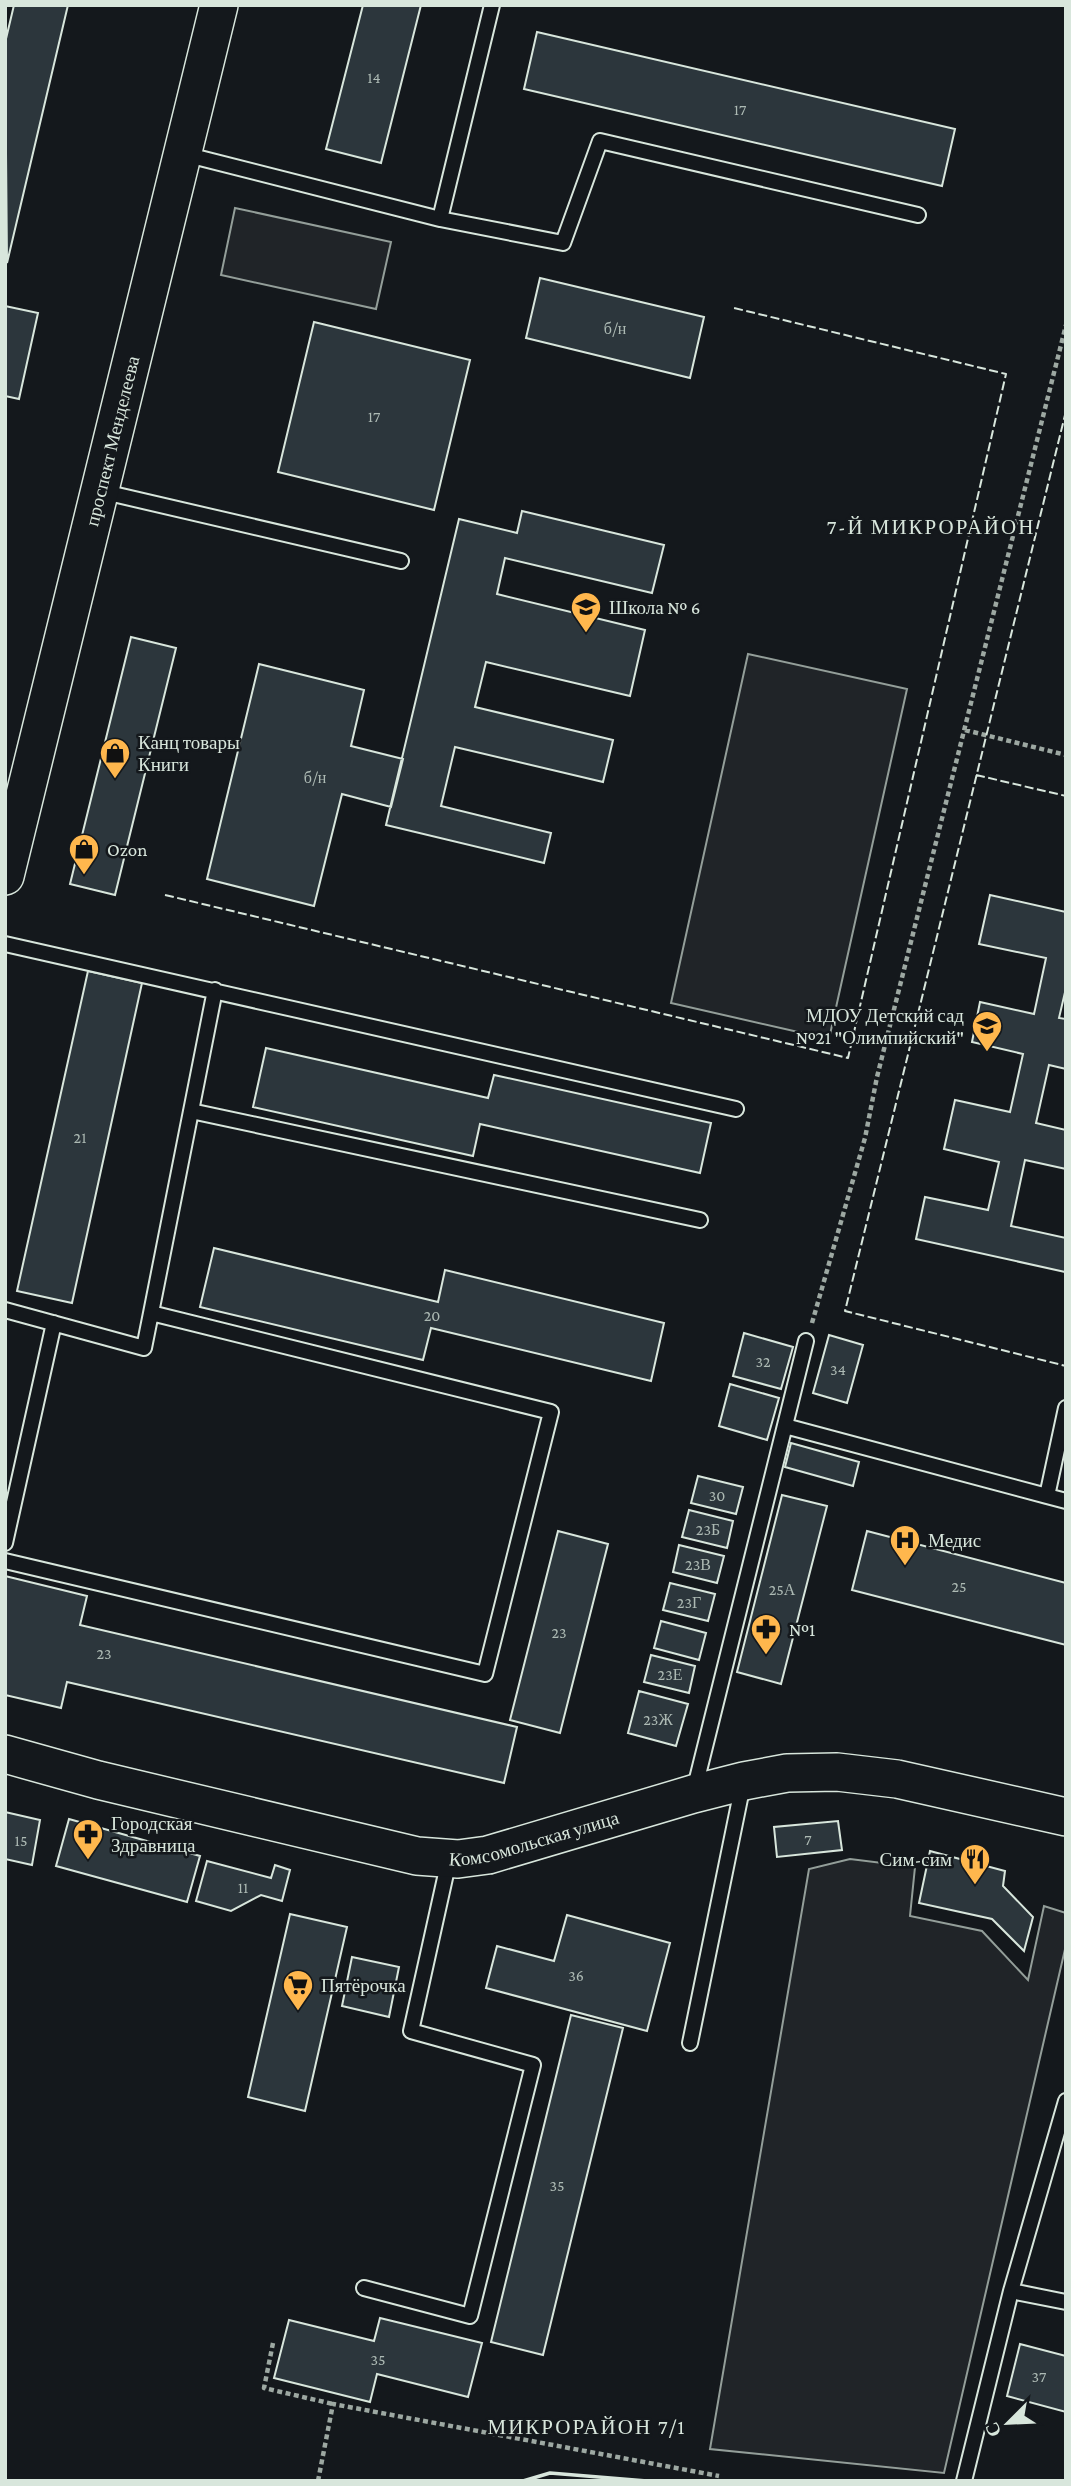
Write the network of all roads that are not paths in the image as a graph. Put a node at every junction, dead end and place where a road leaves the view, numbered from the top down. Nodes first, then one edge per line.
1 (219, 5) edge
2 (492, 5) edge
3 (183, 153) junction
4 (918, 215) dead end
5 (440, 219) junction
6 (100, 491) junction
7 (401, 561) dead end
8 (5, 876) edge
9 (5, 944) edge
10 (215, 990) junction
11 (736, 1109) dead end
12 (191, 1111) junction
13 (700, 1220) dead end
14 (5, 1310) edge
15 (151, 1313) junction
16 (54, 1323) junction
17 (806, 1341) road end
18 (1066, 1408) edge
19 (785, 1426) junction
20 (1047, 1496) junction
21 (1066, 1501) edge
22 (5, 1543) edge
23 (5, 1561) edge
24 (5, 1754) edge
25 (744, 1781) junction
26 (694, 1794) junction
27 (1066, 1816) edge
28 (450, 1858) junction
29 (690, 2043) dead end
30 (1066, 2101) edge
31 (364, 2288) dead end
32 (1011, 2291) junction
33 (1066, 2302) edge
34 (964, 2481) edge

1 - 3 street, проспект Менделеева
2 - 5 lane
3 - 5 lane
3 - 6 street, проспект Менделеева
4 - 5 lane
6 - 7 lane
6 - 8 street, проспект Менделеева
9 - 10 lane
10 - 11 lane
10 - 12 lane
12 - 13 lane
12 - 15 lane
14 - 16 lane
15 - 16 lane
15 - 23 lane
16 - 22 lane
17 - 19 lane
18 - 20 lane
19 - 20 lane
19 - 26 lane
20 - 21 lane
24 - 28 street, Комсомольская улица
25 - 26 street, Комсомольская улица
25 - 27 street, Комсомольская улица
25 - 29 lane
26 - 28 street, Комсомольская улица
28 - 31 lane
30 - 32 lane
32 - 33 lane
32 - 34 lane

